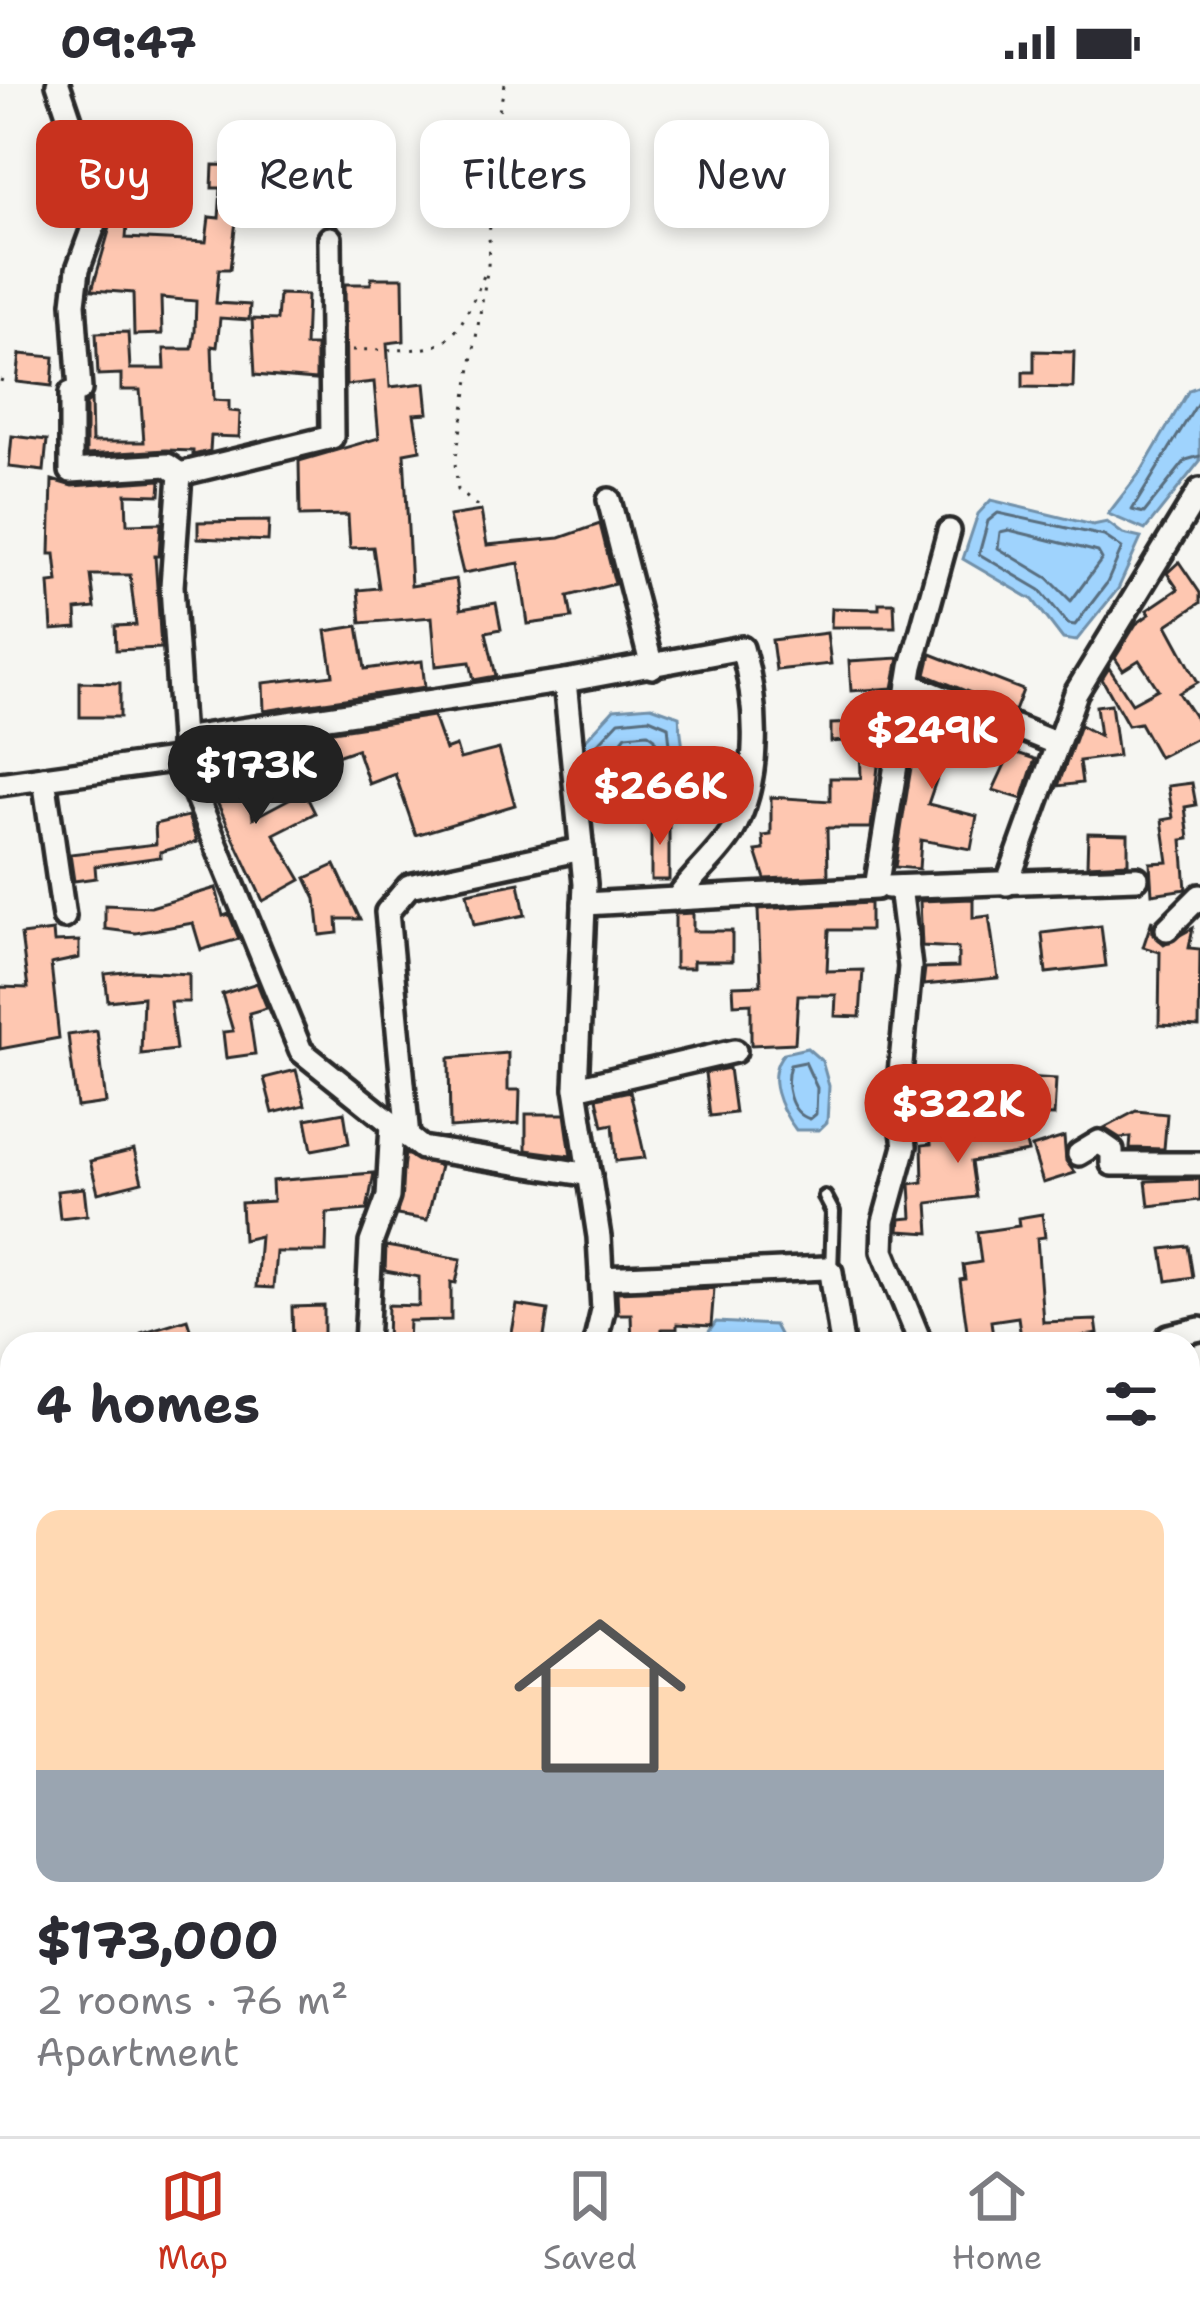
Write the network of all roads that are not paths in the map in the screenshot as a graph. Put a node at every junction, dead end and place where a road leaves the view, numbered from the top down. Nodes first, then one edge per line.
1 (58, 84) edge
2 (330, 238) dead end
3 (180, 473) junction
4 (1200, 490) edge
5 (610, 500) dead end
6 (949, 531) dead end
7 (652, 667) junction
8 (566, 681) junction
9 (909, 684) junction
10 (1054, 743) junction
11 (181, 749) junction
12 (44, 778) junction
13 (0, 784) edge
14 (581, 849) junction
15 (1137, 878) dead end
16 (1007, 884) junction
17 (900, 886) junction
18 (876, 887) junction
19 (1200, 896) edge
20 (678, 897) junction
21 (584, 904) junction
22 (64, 917) dead end
23 (1167, 929) dead end
24 (735, 1052) dead end
25 (576, 1088) junction
26 (400, 1131) junction
27 (1079, 1154) dead end
28 (1200, 1164) edge
29 (590, 1175) junction
30 (825, 1197) dead end
31 (831, 1271) junction
32 (601, 1278) junction
33 (366, 1332) edge
34 (598, 1332) edge
35 (840, 1332) edge
36 (916, 1332) edge

1 - 3 street
2 - 3 street
3 - 11 street
4 - 10 street
5 - 7 street
6 - 9 street
7 - 8 street
7 - 20 street
8 - 11 street
8 - 14 street
9 - 10 street
9 - 18 street
10 - 16 street
11 - 12 street
11 - 26 street
12 - 13 street
12 - 22 street
14 - 21 street
14 - 26 street
15 - 16 street
16 - 17 street
17 - 18 street
17 - 36 street
18 - 20 street
19 - 23 street
20 - 21 street
21 - 25 street
24 - 25 street
25 - 29 street
26 - 29 street
26 - 33 street
27 - 28 street
29 - 32 street
30 - 31 lane
31 - 32 street
31 - 35 street
32 - 34 street

